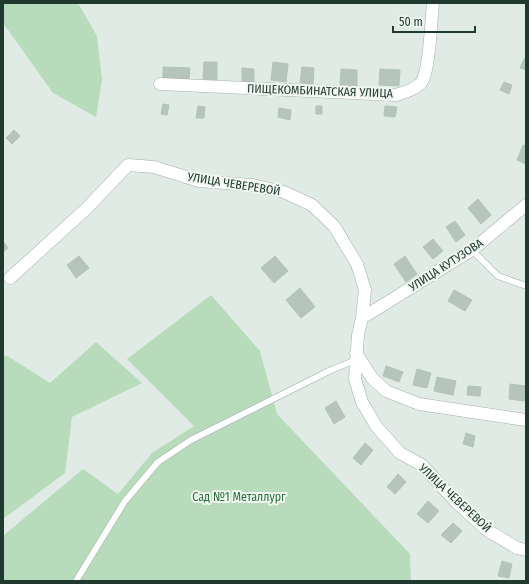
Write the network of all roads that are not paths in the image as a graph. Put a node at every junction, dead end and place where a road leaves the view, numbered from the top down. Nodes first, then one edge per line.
1 (433, 3) edge
2 (160, 84) dead end
3 (526, 205) edge
4 (472, 250) junction
5 (10, 278) dead end
6 (526, 286) edge
7 (362, 318) junction
8 (356, 356) junction
9 (526, 420) edge
10 (526, 550) edge
11 (76, 581) edge

1 - 2 street, ПИЩЕКОМБИНАТСКАЯ УЛИЦА
3 - 4 street, УЛИЦА КУТУЗОВА
4 - 6 lane
4 - 7 street, УЛИЦА КУТУЗОВА
5 - 7 street, УЛИЦА ЧЕВЕРЕВОЙ
7 - 8 street, УЛИЦА ЧЕВЕРЕВОЙ
8 - 9 street
8 - 10 street, УЛИЦА ЧЕВЕРЕВОЙ
8 - 11 lane

